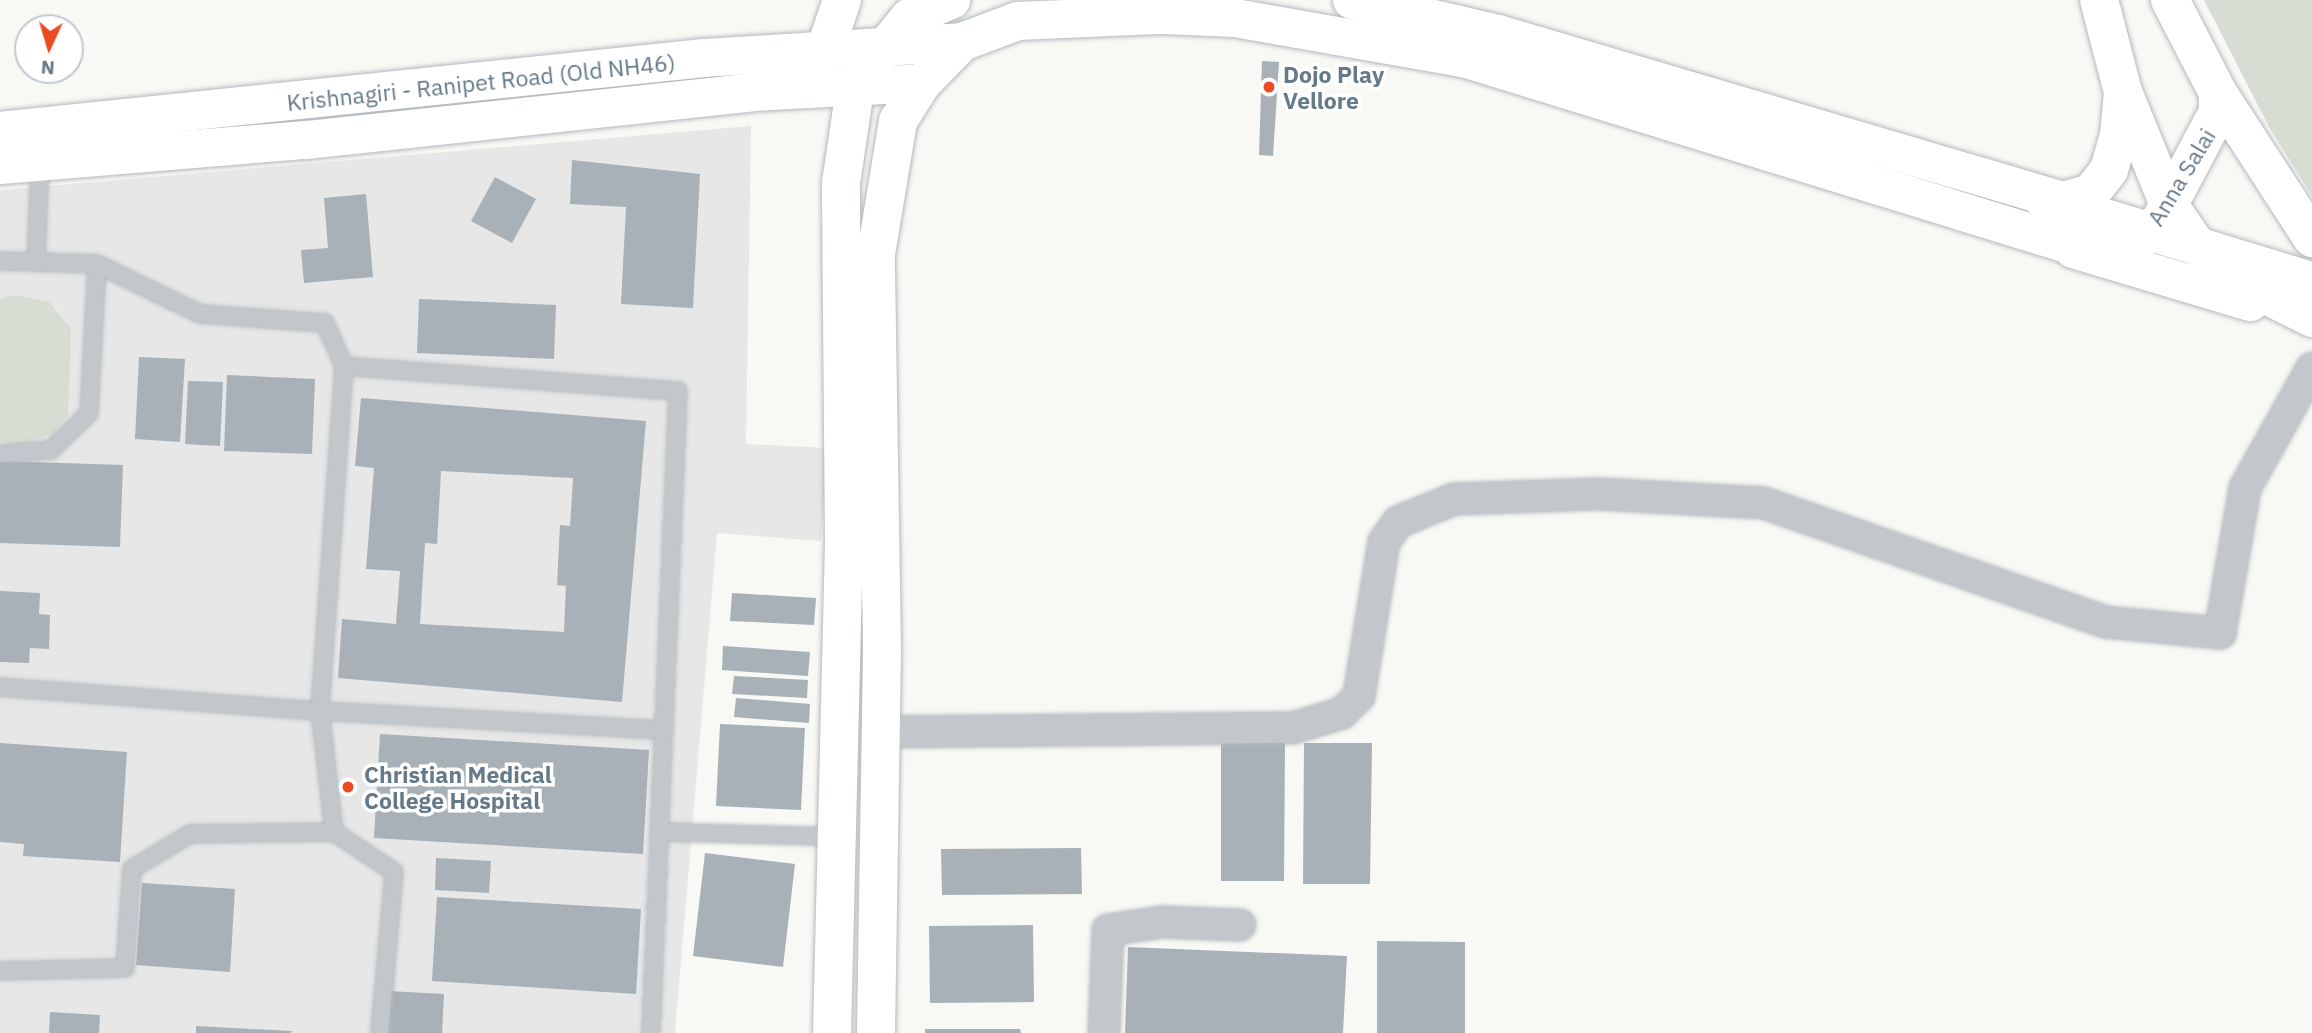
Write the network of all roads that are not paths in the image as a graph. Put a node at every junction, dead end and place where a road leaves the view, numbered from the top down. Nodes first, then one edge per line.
1 (842, 0) edge
2 (951, 0) edge
3 (1352, 0) edge
4 (2099, 0) edge
5 (2170, 0) edge
6 (962, 42) junction
7 (879, 50) junction
8 (828, 52) junction
9 (856, 83) junction
10 (922, 83) junction
11 (810, 87) junction
12 (2123, 92) junction
13 (2218, 93) junction
14 (0, 131) edge
15 (41, 146) junction
16 (0, 165) edge
17 (2034, 197) junction
18 (2160, 217) junction
19 (2312, 238) edge
20 (2195, 243) junction
21 (2062, 246) junction
22 (0, 261) edge
23 (36, 262) junction
24 (97, 264) junction
25 (2312, 281) edge
26 (2312, 319) edge
27 (344, 366) junction
28 (2312, 368) edge
29 (0, 454) edge
30 (0, 687) edge
31 (320, 711) junction
32 (662, 730) junction
33 (880, 732) junction
34 (334, 832) junction
35 (663, 832) junction
36 (836, 837) junction
37 (1240, 925) dead end
38 (0, 971) edge
39 (380, 1033) edge
40 (651, 1033) edge
41 (832, 1033) edge
42 (876, 1033) edge
43 (1104, 1033) edge

1 - 8 main road
2 - 7 main road
3 - 17 main road
4 - 12 main road
5 - 13 main road
6 - 7 main road, Krishnagiri - Ranipet Road (Old NH46)
6 - 10 main road
6 - 21 main road
7 - 8 main road, Krishnagiri - Ranipet Road (Old NH46)
7 - 9 main road
8 - 11 main road
8 - 15 main road, Krishnagiri - Ranipet Road (Old NH46)
9 - 10 main road, Krishnagiri - Ranipet Road (Old NH46)
9 - 11 main road, Krishnagiri - Ranipet Road (Old NH46)
9 - 36 main road
10 - 33 main road
11 - 15 main road, Krishnagiri - Ranipet Road (Old NH46)
12 - 17 main road
12 - 18 main road
13 - 18 main road, Anna Salai
13 - 19 main road
14 - 15 main road, Krishnagiri - Ranipet Road (Old NH46)
15 - 16 main road, Krishnagiri - Ranipet Road (Old NH46)
15 - 23 lane
17 - 18 main road
18 - 20 main road
18 - 21 main road, Anna Salai
20 - 25 main road
20 - 26 main road
21 - 26 main road
22 - 23 lane
23 - 24 lane
24 - 27 lane
24 - 29 lane
27 - 31 lane
27 - 32 lane
28 - 33 street
30 - 31 lane
31 - 32 lane
31 - 34 lane
32 - 35 lane
33 - 42 main road
34 - 38 lane
34 - 39 lane
35 - 36 lane
35 - 40 lane
36 - 41 main road
37 - 43 street

